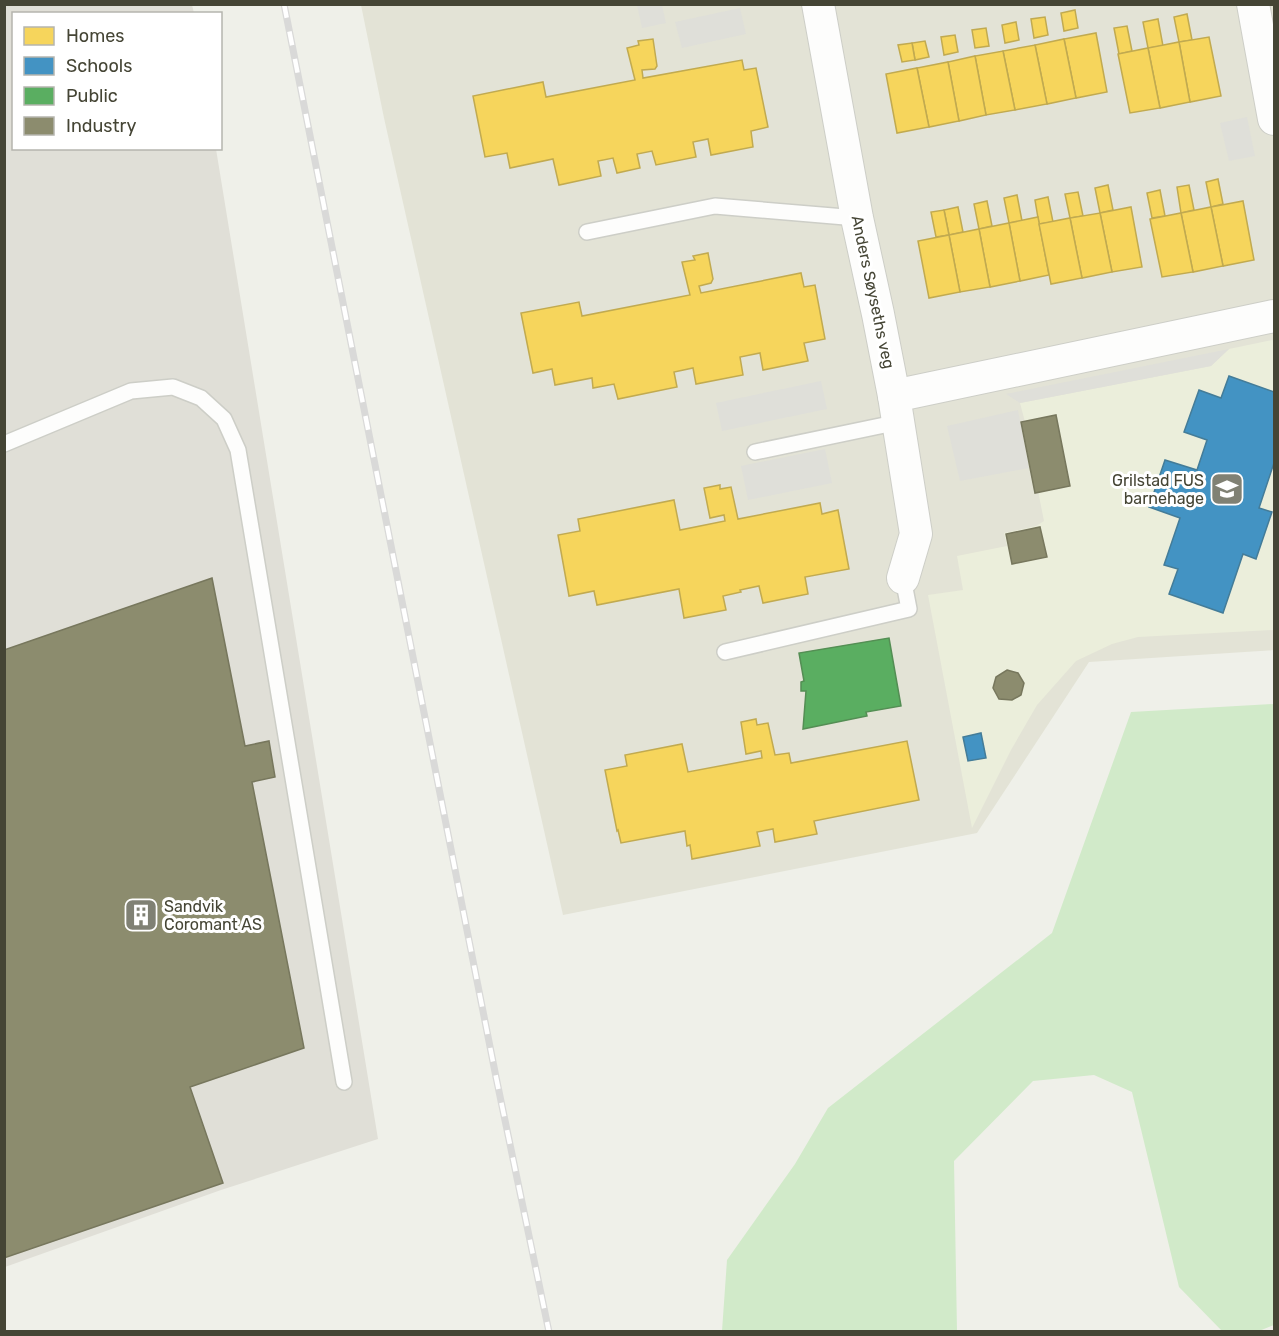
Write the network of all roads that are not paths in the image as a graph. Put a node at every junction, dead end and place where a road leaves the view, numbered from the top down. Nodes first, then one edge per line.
1 (818, 4) edge
2 (1253, 4) edge
3 (1275, 119) edge
4 (857, 218) junction
5 (587, 232) dead end
6 (1275, 316) edge
7 (896, 409) junction
8 (4, 444) edge
9 (755, 452) dead end
10 (903, 578) joint
11 (725, 652) dead end
12 (344, 1082) dead end

1 - 4 street, Anders Søyseths veg
2 - 3 street
4 - 5 lane
4 - 7 street, Anders Søyseths veg
6 - 7 street
7 - 9 lane
7 - 10 street, Anders Søyseths veg
8 - 12 lane
10 - 11 lane

